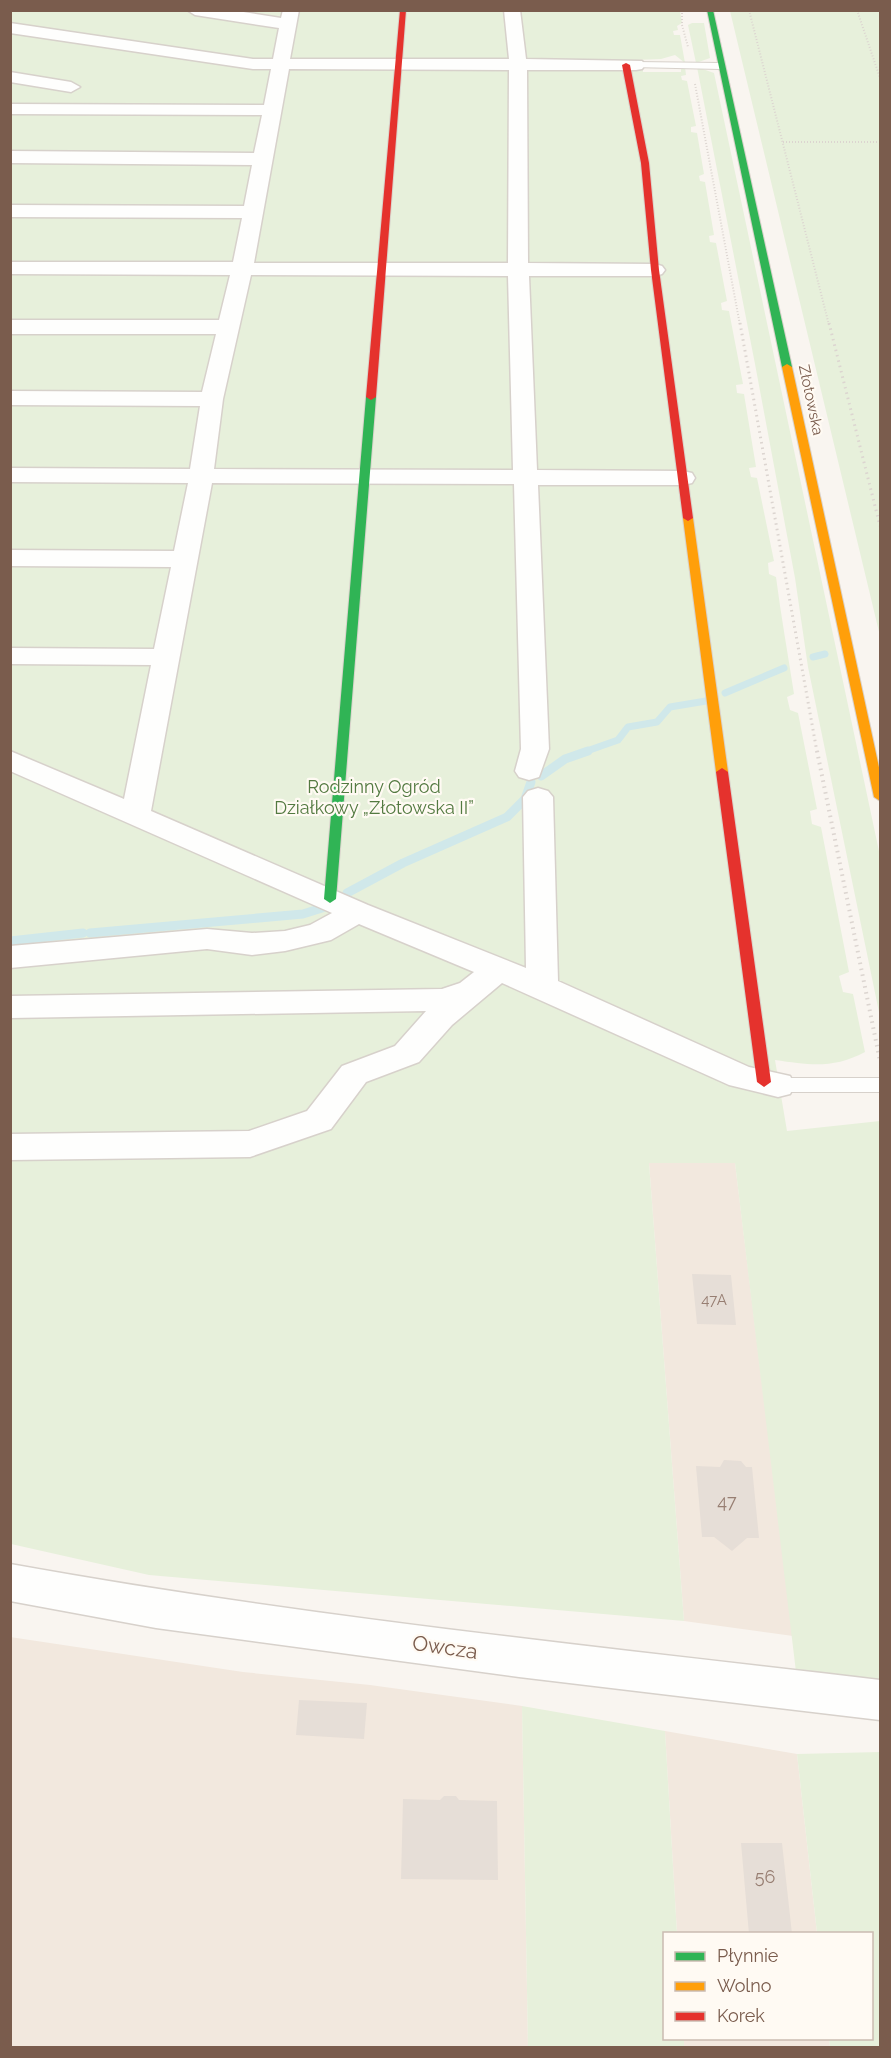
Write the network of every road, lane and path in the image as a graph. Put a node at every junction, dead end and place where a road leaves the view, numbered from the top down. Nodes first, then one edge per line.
1 (23, 10) edge
2 (195, 10) edge
3 (403, 10) edge
4 (512, 10) edge
5 (682, 10) edge
6 (710, 10) edge
7 (749, 10) edge
8 (857, 10) edge
9 (289, 17) edge
10 (10, 18) edge
11 (682, 26) dead end
12 (10, 28) edge
13 (281, 63) junction
14 (398, 64) junction
15 (518, 65) junction
16 (631, 65) junction
17 (720, 66) junction
18 (10, 77) edge
19 (693, 78) dead end
20 (880, 78) edge
21 (71, 87) dead end
22 (10, 109) edge
23 (272, 110) junction
24 (783, 142) junction
25 (880, 142) edge
26 (10, 157) edge
27 (263, 159) junction
28 (10, 211) edge
29 (252, 212) junction
30 (10, 268) edge
31 (242, 269) junction
32 (382, 269) junction
33 (518, 270) junction
34 (655, 270) junction
35 (10, 327) edge
36 (228, 327) junction
37 (10, 398) edge
38 (212, 399) junction
39 (10, 475) edge
40 (201, 476) junction
41 (365, 476) junction
42 (526, 477) junction
43 (683, 478) junction
44 (880, 526) edge
45 (10, 558) edge
46 (185, 559) junction
47 (10, 656) edge
48 (166, 657) junction
49 (10, 760) edge
50 (880, 797) edge
51 (136, 814) junction
52 (344, 905) junction
53 (10, 957) edge
54 (498, 969) junction
55 (542, 987) junction
56 (472, 990) junction
57 (10, 1007) edge
58 (880, 1064) edge
59 (771, 1084) junction
60 (880, 1085) edge
61 (10, 1147) edge
62 (10, 1582) edge
63 (880, 1700) edge

1 - 10 street
2 - 9 street
3 - 14 street
4 - 15 street
5 - 11 path
6 - 17 street, Złotowska
7 - 24 path
8 - 20 path
9 - 13 street
12 - 13 street
13 - 14 street
13 - 23 street
14 - 15 street
14 - 32 street
15 - 16 street
15 - 33 street
16 - 17 lane
16 - 34 street
17 - 50 street, Złotowska
18 - 21 street
19 - 58 path
22 - 23 street
23 - 27 street
24 - 25 path
24 - 44 path
26 - 27 street
27 - 29 street
28 - 29 street
29 - 31 street
30 - 31 street
31 - 32 street
31 - 36 street
32 - 33 street
32 - 41 street
33 - 34 street
33 - 42 street
34 - 43 street
35 - 36 street
36 - 38 street
37 - 38 street
38 - 40 street
39 - 40 street
40 - 41 street
40 - 46 street
41 - 42 street
41 - 52 street
42 - 43 street
42 - 55 street
43 - 59 street
45 - 46 street
46 - 48 street
47 - 48 street
48 - 51 street
49 - 51 street
51 - 52 street
52 - 53 street
52 - 54 street
54 - 55 street
54 - 56 street
55 - 59 street
56 - 57 street
56 - 61 street
59 - 60 lane
62 - 63 street, Owcza

